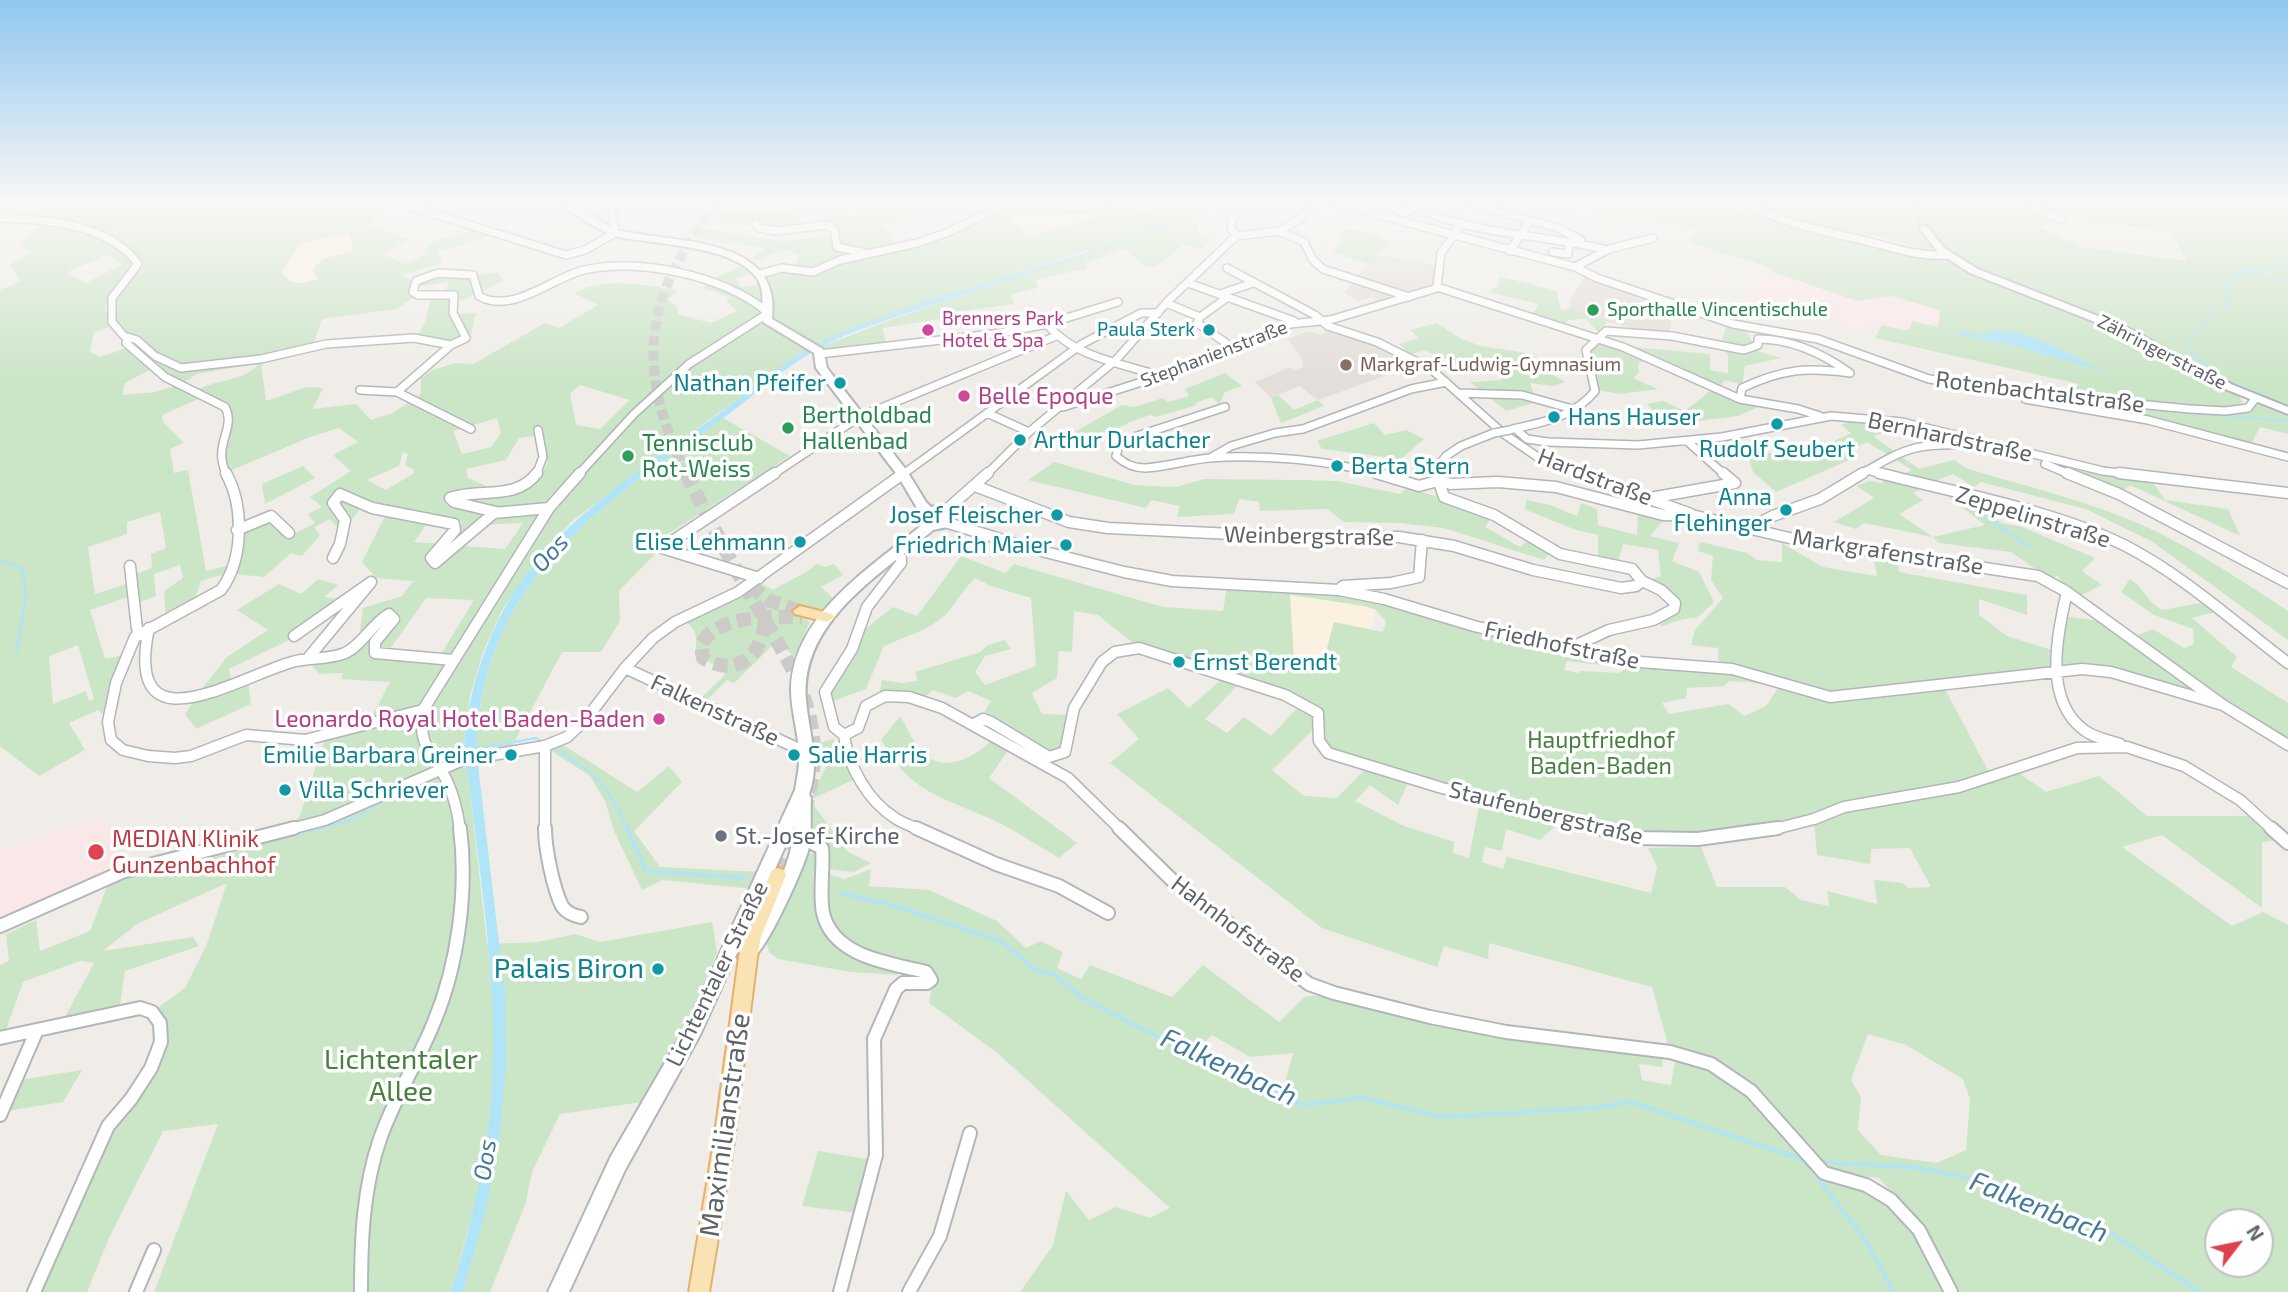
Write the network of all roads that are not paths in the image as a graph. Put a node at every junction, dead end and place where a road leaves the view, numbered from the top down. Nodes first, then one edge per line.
1 (137, 262) edge
2 (743, 262) edge
3 (835, 262) edge
4 (1209, 262) edge
5 (1316, 262) edge
6 (1440, 262) edge
7 (1536, 262) edge
8 (1552, 262) edge
9 (1587, 262) edge
10 (1960, 262) edge
11 (1227, 268) dead end
12 (1577, 269) junction
13 (760, 274) junction
14 (1253, 282) junction
15 (1188, 283) junction
16 (1437, 287) junction
17 (1224, 296) junction
18 (1409, 297) junction
19 (1118, 302) dead end
20 (1167, 303) junction
21 (767, 313) junction
22 (1158, 313) junction
23 (1200, 317) junction
24 (1322, 321) junction
25 (1298, 322) junction
26 (1047, 324) junction
27 (1752, 329) junction
28 (1056, 336) junction
29 (128, 338) junction
30 (1595, 338) junction
31 (1758, 339) junction
32 (1226, 343) dead end
33 (451, 345) junction
34 (1077, 348) junction
35 (816, 350) junction
36 (1116, 360) junction
37 (1161, 376) junction
38 (1447, 382) junction
39 (360, 390) dead end
40 (397, 392) junction
41 (2012, 392) junction
42 (1458, 393) junction
43 (1740, 399) junction
44 (2255, 399) junction
45 (1225, 407) dead end
46 (1059, 408) junction
47 (1576, 410) junction
48 (2288, 411) edge
49 (986, 413) junction
50 (859, 416) junction
51 (1821, 417) junction
52 (471, 429) dead end
53 (1513, 429) junction
54 (538, 430) dead end
55 (1029, 432) junction
56 (1527, 439) junction
57 (1689, 442) junction
58 (1997, 446) junction
59 (1523, 448) junction
60 (2288, 457) edge
61 (1210, 458) junction
62 (1867, 470) junction
63 (902, 474) junction
64 (1441, 480) junction
65 (975, 486) junction
66 (1419, 486) junction
67 (2288, 493) edge
68 (1444, 496) junction
69 (1650, 498) junction
70 (549, 508) junction
71 (496, 512) junction
72 (1696, 516) junction
73 (938, 518) junction
74 (1750, 528) junction
75 (237, 530) junction
76 (289, 533) dead end
77 (1422, 540) junction
78 (897, 554) junction
79 (332, 558) dead end
80 (130, 566) dead end
81 (759, 578) junction
82 (1642, 581) junction
83 (2288, 583) edge
84 (1339, 590) junction
85 (2067, 592) junction
86 (801, 614) tunnel mouth
87 (825, 619) junction
88 (145, 630) junction
89 (294, 636) dead end
90 (1568, 649) junction
91 (309, 657) junction
92 (453, 660) junction
93 (2288, 663) edge
94 (625, 668) junction
95 (2057, 671) junction
96 (2223, 705) junction
97 (423, 710) junction
98 (974, 724) junction
99 (2084, 730) junction
100 (844, 735) junction
101 (2288, 745) edge
102 (545, 746) junction
103 (2127, 747) junction
104 (2077, 748) junction
105 (806, 749) junction
106 (440, 768) junction
107 (803, 790) junction
108 (782, 837) junction
109 (802, 838) junction
110 (2288, 843) edge
111 (778, 875) tunnel mouth
112 (1108, 913) dead end
113 (581, 917) dead end
114 (0, 926) edge
115 (748, 957) junction
116 (37, 1030) junction
117 (0, 1038) edge
118 (0, 1115) edge
119 (970, 1133) dead end
120 (154, 1250) dead end
121 (34, 1292) edge
122 (136, 1292) edge
123 (361, 1292) edge
124 (558, 1292) edge
125 (699, 1292) edge
126 (840, 1292) edge
127 (909, 1292) edge
128 (1951, 1292) edge

1 - 29 street
2 - 13 main road
3 - 13 street
4 - 15 street, Lichtentaler Straße
5 - 18 street
6 - 16 street
7 - 12 street
8 - 12 street
9 - 12 street
10 - 44 main road, Zähringerstraße
11 - 14 street, Hardstraße
12 - 27 street, Rotenbachtalstraße
13 - 21 main road
14 - 17 street
14 - 24 street, Hardstraße
15 - 17 street
15 - 20 street, Lichtentaler Straße
16 - 18 street, Stephanienstraße
16 - 30 street
17 - 23 street
17 - 25 street
18 - 24 street, Stephanienstraße
19 - 26 street
20 - 22 street, Lichtentaler Straße
20 - 23 street
21 - 33 street
21 - 35 main road
21 - 70 street
22 - 34 street
22 - 36 street, Lichtentaler Straße
23 - 32 street
24 - 25 street, Stephanienstraße
24 - 38 street, Hardstraße
25 - 37 street, Stephanienstraße
26 - 28 street
26 - 35 street
27 - 31 street
27 - 41 street, Rotenbachtalstraße
28 - 34 street
28 - 50 street
29 - 33 street
29 - 75 street
30 - 31 street
30 - 43 street
30 - 47 street
31 - 43 street
33 - 40 street
34 - 36 street
34 - 49 street
35 - 50 main road
36 - 37 street
36 - 46 street, Lichtentaler Straße
37 - 46 street, Stephanienstraße
38 - 42 street, Hardstraße
38 - 61 street
39 - 40 street
40 - 52 street
41 - 44 street, Rotenbachtalstraße
41 - 60 street
42 - 47 street
42 - 59 street, Hardstraße
43 - 51 street
44 - 48 main road
45 - 61 street
46 - 55 street, Lichtentaler Straße
47 - 53 street
49 - 55 street
49 - 63 street
50 - 63 main road
50 - 81 street
51 - 57 street, Bernhardstraße
51 - 58 street, Bernhardstraße
53 - 56 street
53 - 64 street, bridge
54 - 71 street
55 - 65 street, Lichtentaler Straße
56 - 57 street, Bernhardstraße
56 - 59 street
57 - 69 street
58 - 62 street
58 - 67 street, Bernhardstraße
58 - 83 street
59 - 69 street, Hardstraße
61 - 66 street
62 - 74 street
62 - 93 street, Zeppelinstraße
63 - 73 main road
63 - 81 street
64 - 66 street
64 - 68 street
64 - 72 street, Markgrafenstraße
65 - 73 street, Lichtentaler Straße
65 - 77 street, Weinbergstraße
66 - 68 street
68 - 82 street
69 - 72 street, Hardstraße
70 - 71 street
70 - 92 street
71 - 79 street
72 - 74 street, Markgrafenstraße
73 - 78 main road, Lichtentaler Straße
73 - 84 street, Friedhofstraße
74 - 85 street, Markgrafenstraße
75 - 76 street
75 - 88 street
77 - 82 street, Weinbergstraße
77 - 84 street
78 - 87 main road, Lichtentaler Straße
78 - 100 street
80 - 88 street
81 - 94 street
82 - 90 street
84 - 90 street, Friedhofstraße
85 - 95 street
85 - 96 street, Markgrafenstraße
86 - 87 main road
87 - 105 main road, Lichtentaler Straße
88 - 91 street
88 - 97 street
89 - 91 street
90 - 95 street, Friedhofstraße
91 - 92 street
92 - 97 street
94 - 102 street
94 - 105 street, Falkenstraße
95 - 96 street, Friedhofstraße
95 - 99 street
96 - 101 street, Markgrafenstraße
97 - 106 street
98 - 100 street, Hahnhofstraße
98 - 104 street, Staufenbergstraße
98 - 128 street, Hahnhofstraße
99 - 103 street
99 - 104 street
100 - 112 street
102 - 106 street
102 - 113 street
103 - 104 street, Staufenbergstraße
103 - 110 street, Staufenbergstraße
105 - 107 main road, Lichtentaler Straße
106 - 114 street
106 - 123 street
107 - 108 main road, Lichtentaler Straße
107 - 109 main road, Maximilianstraße
108 - 109 street
108 - 124 main road, Lichtentaler Straße
109 - 115 main road, Maximilianstraße
109 - 126 street
111 - 115 main road, Maximilianstraße
115 - 125 main road, Maximilianstraße
116 - 117 street
116 - 118 street
116 - 121 street
119 - 127 street
120 - 122 street

